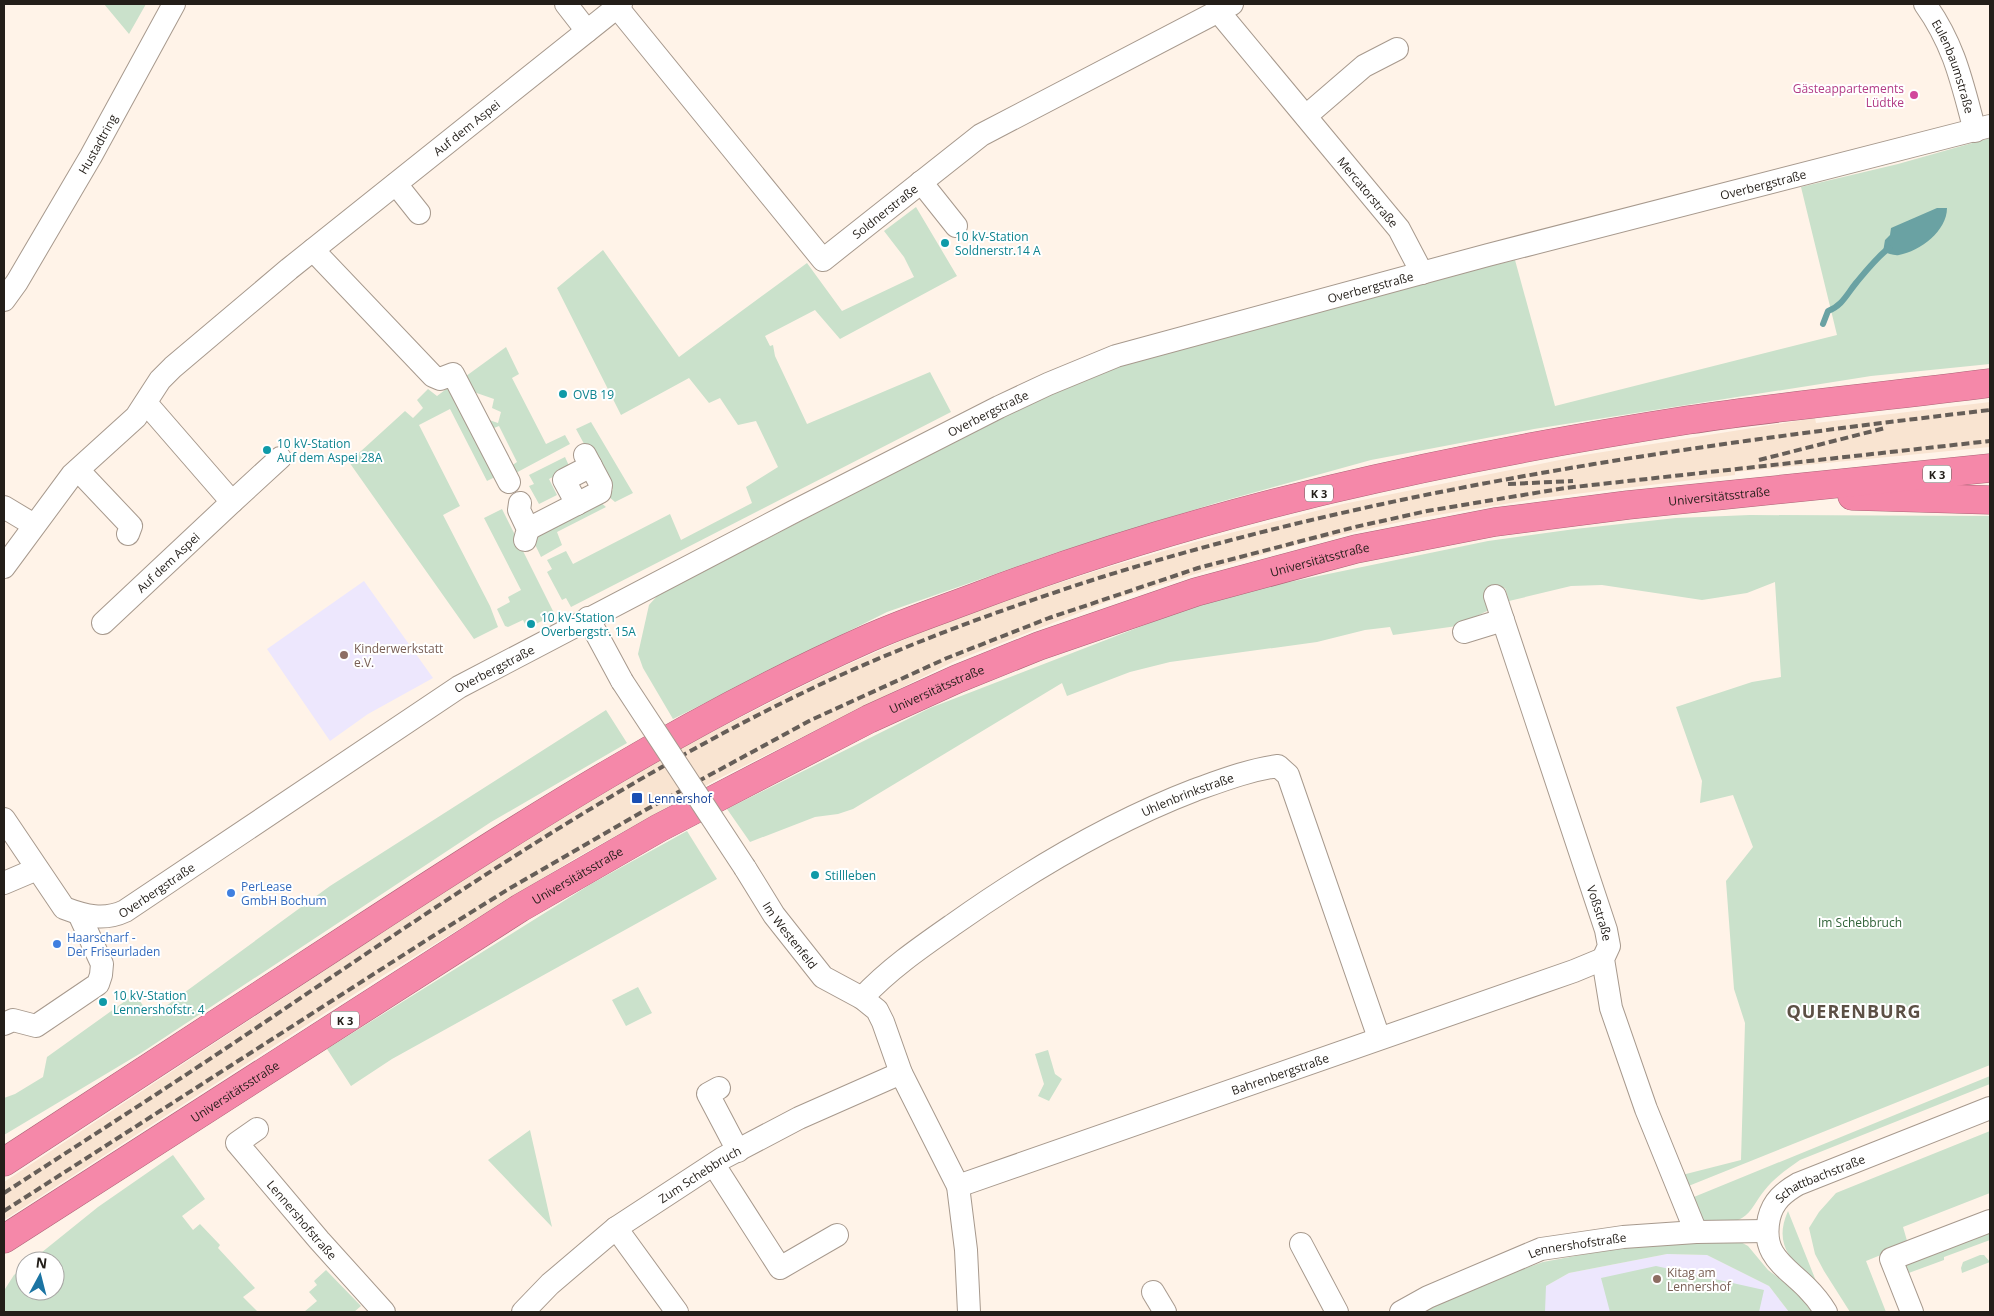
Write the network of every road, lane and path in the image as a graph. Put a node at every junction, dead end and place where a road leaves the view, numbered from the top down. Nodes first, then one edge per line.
1 (174, 4) edge
2 (620, 5) edge
3 (568, 6) edge
4 (1225, 8) edge
5 (1919, 8) edge
6 (587, 31) junction
7 (1397, 49) dead end
8 (1306, 116) junction
9 (1982, 129) edge
10 (921, 182) junction
11 (396, 184) junction
12 (419, 213) dead end
13 (956, 226) dead end
14 (313, 250) junction
15 (1422, 273) junction
16 (17, 282) junction
17 (4, 300) edge
18 (4, 315) edge
19 (1990, 383) edge
20 (146, 403) junction
21 (280, 458) dead end
22 (588, 460) dead end
23 (1990, 468) edge
24 (78, 470) junction
25 (509, 482) dead end
26 (1786, 490) junction
27 (1990, 500) edge
28 (232, 502) junction
29 (4, 508) edge
30 (527, 521) dead end
31 (34, 525) junction
32 (128, 534) dead end
33 (4, 567) edge
34 (1495, 596) dead end
35 (588, 618) junction
36 (1503, 620) junction
37 (103, 622) dead end
38 (1464, 632) dead end
39 (4, 820) edge
40 (37, 869) junction
41 (5, 881) edge
42 (79, 914) junction
43 (1603, 959) junction
44 (862, 998) junction
45 (4, 1024) edge
46 (1379, 1038) junction
47 (901, 1073) junction
48 (719, 1088) dead end
49 (1990, 1108) edge
50 (256, 1129) dead end
51 (738, 1151) junction
52 (4, 1162) edge
53 (714, 1165) junction
54 (958, 1186) junction
55 (1990, 1221) edge
56 (616, 1228) junction
57 (1766, 1231) junction
58 (1696, 1232) junction
59 (837, 1235) dead end
60 (4, 1239) edge
61 (1300, 1244) dead end
62 (1153, 1292) dead end
63 (384, 1312) edge
64 (523, 1312) edge
65 (677, 1312) edge
66 (969, 1312) edge
67 (1165, 1312) edge
68 (1337, 1312) edge
69 (1401, 1312) edge
70 (1826, 1312) edge
71 (1912, 1312) edge

1 - 16 street, Hustadtring
2 - 6 street, Auf dem Aspei
2 - 10 street, Soldnerstraße
3 - 6 street
4 - 8 street, Mercatorstraße
4 - 10 street, Soldnerstraße
5 - 9 street, Eulenbaumstraße
6 - 11 street, Auf dem Aspei
7 - 8 street
8 - 15 street, Mercatorstraße
9 - 15 street, Overbergstraße
10 - 13 street
11 - 12 street
11 - 14 street, Auf dem Aspei
14 - 20 street, Auf dem Aspei
14 - 25 street
15 - 35 street, Overbergstraße
16 - 17 street, Hustadtring
16 - 18 street, Hustadtring
19 - 52 highway, K 3
20 - 24 street, Auf dem Aspei
20 - 28 street
21 - 28 street, Auf dem Aspei
22 - 30 street
23 - 26 highway, Universitätsstraße / K 3
24 - 31 street, Auf dem Aspei
24 - 32 street
26 - 27 highway
26 - 60 highway, Universitätsstraße / K 3
28 - 37 street, Auf dem Aspei
29 - 31 street
31 - 33 street, Auf dem Aspei
34 - 36 street, Voßstraße
35 - 42 street, Overbergstraße
35 - 44 street, Im Westenfeld, bridge
36 - 38 street
36 - 43 street, Voßstraße
39 - 40 street
40 - 41 street
40 - 42 street
42 - 45 street
43 - 46 street, Bahrenbergstraße
43 - 58 street, Voßstraße
44 - 46 street, Uhlenbrinkstraße
44 - 47 street, Im Westenfeld
46 - 54 street, Bahrenbergstraße
47 - 51 street, Zum Schebbruch
47 - 54 street, Im Westenfeld
48 - 51 street
49 - 57 street, Schattbachstraße
50 - 63 street, Lennershofstraße
51 - 53 street, Zum Schebbruch
53 - 56 street, Zum Schebbruch
53 - 59 street
54 - 66 street, Im Westenfeld
55 - 71 street
56 - 64 street, Zum Schebbruch
56 - 65 street
57 - 58 street, Lennershofstraße
57 - 70 street
58 - 69 street, Lennershofstraße
61 - 68 street
62 - 67 street

